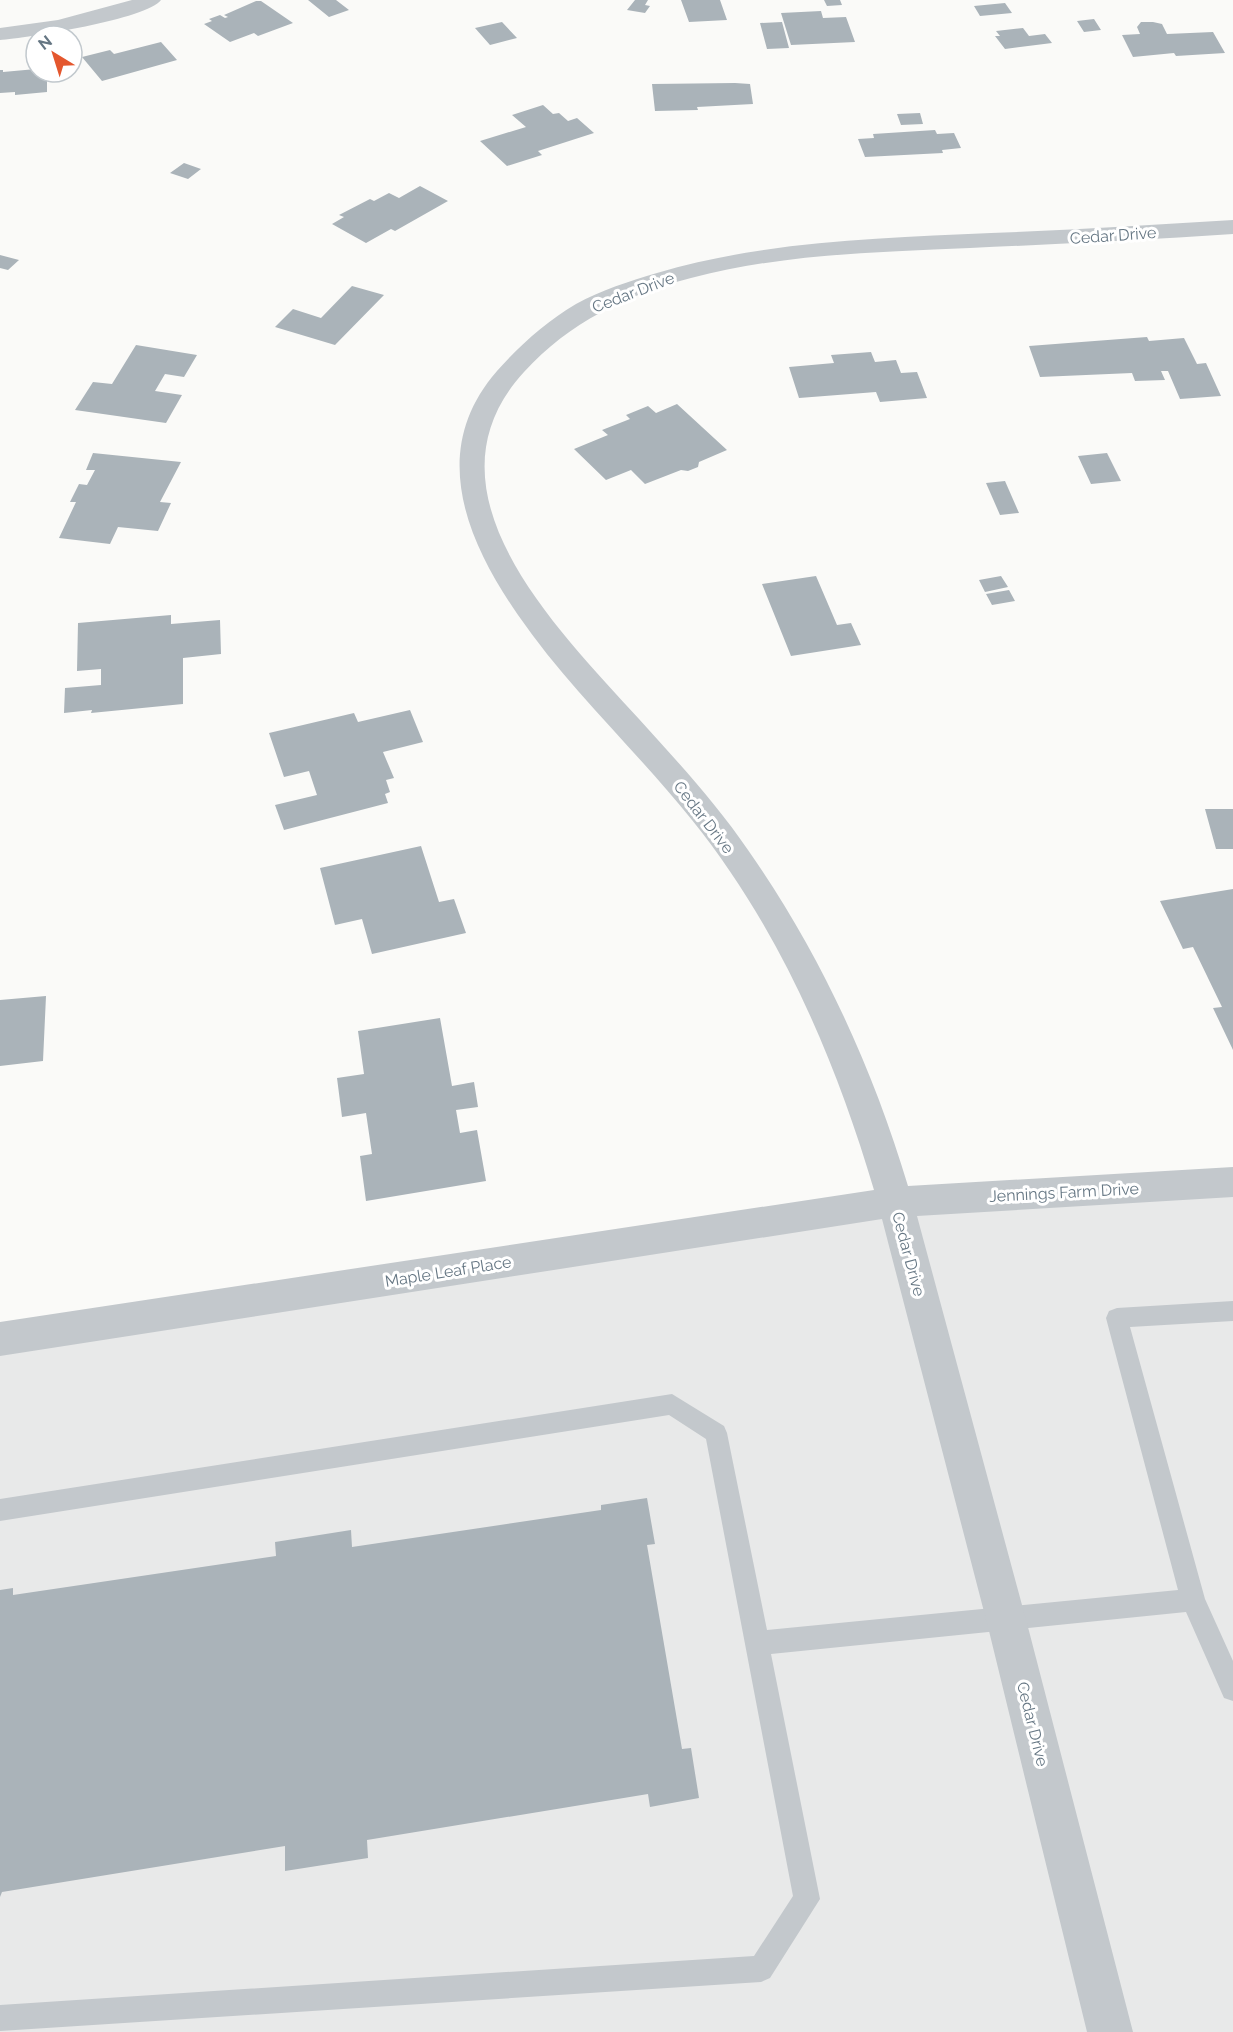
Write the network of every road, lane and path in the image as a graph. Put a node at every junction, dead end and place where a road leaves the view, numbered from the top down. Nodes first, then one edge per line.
1 (151, 0) edge
2 (0, 34) edge
3 (1233, 227) edge
4 (1233, 1182) edge
5 (896, 1202) junction
6 (1233, 1311) edge
7 (0, 1339) edge
8 (0, 1510) edge
9 (1193, 1600) junction
10 (1007, 1618) junction
11 (757, 1643) junction
12 (1233, 1689) edge
13 (0, 2018) edge
14 (1110, 2032) edge

1 - 2 street
3 - 5 street, Cedar Drive
4 - 5 street, Jennings Farm Drive
5 - 7 street, Maple Leaf Place
5 - 10 street, Cedar Drive
6 - 9 lane
8 - 11 lane
9 - 10 lane
9 - 12 lane
10 - 11 lane
10 - 14 street, Cedar Drive
11 - 13 lane

